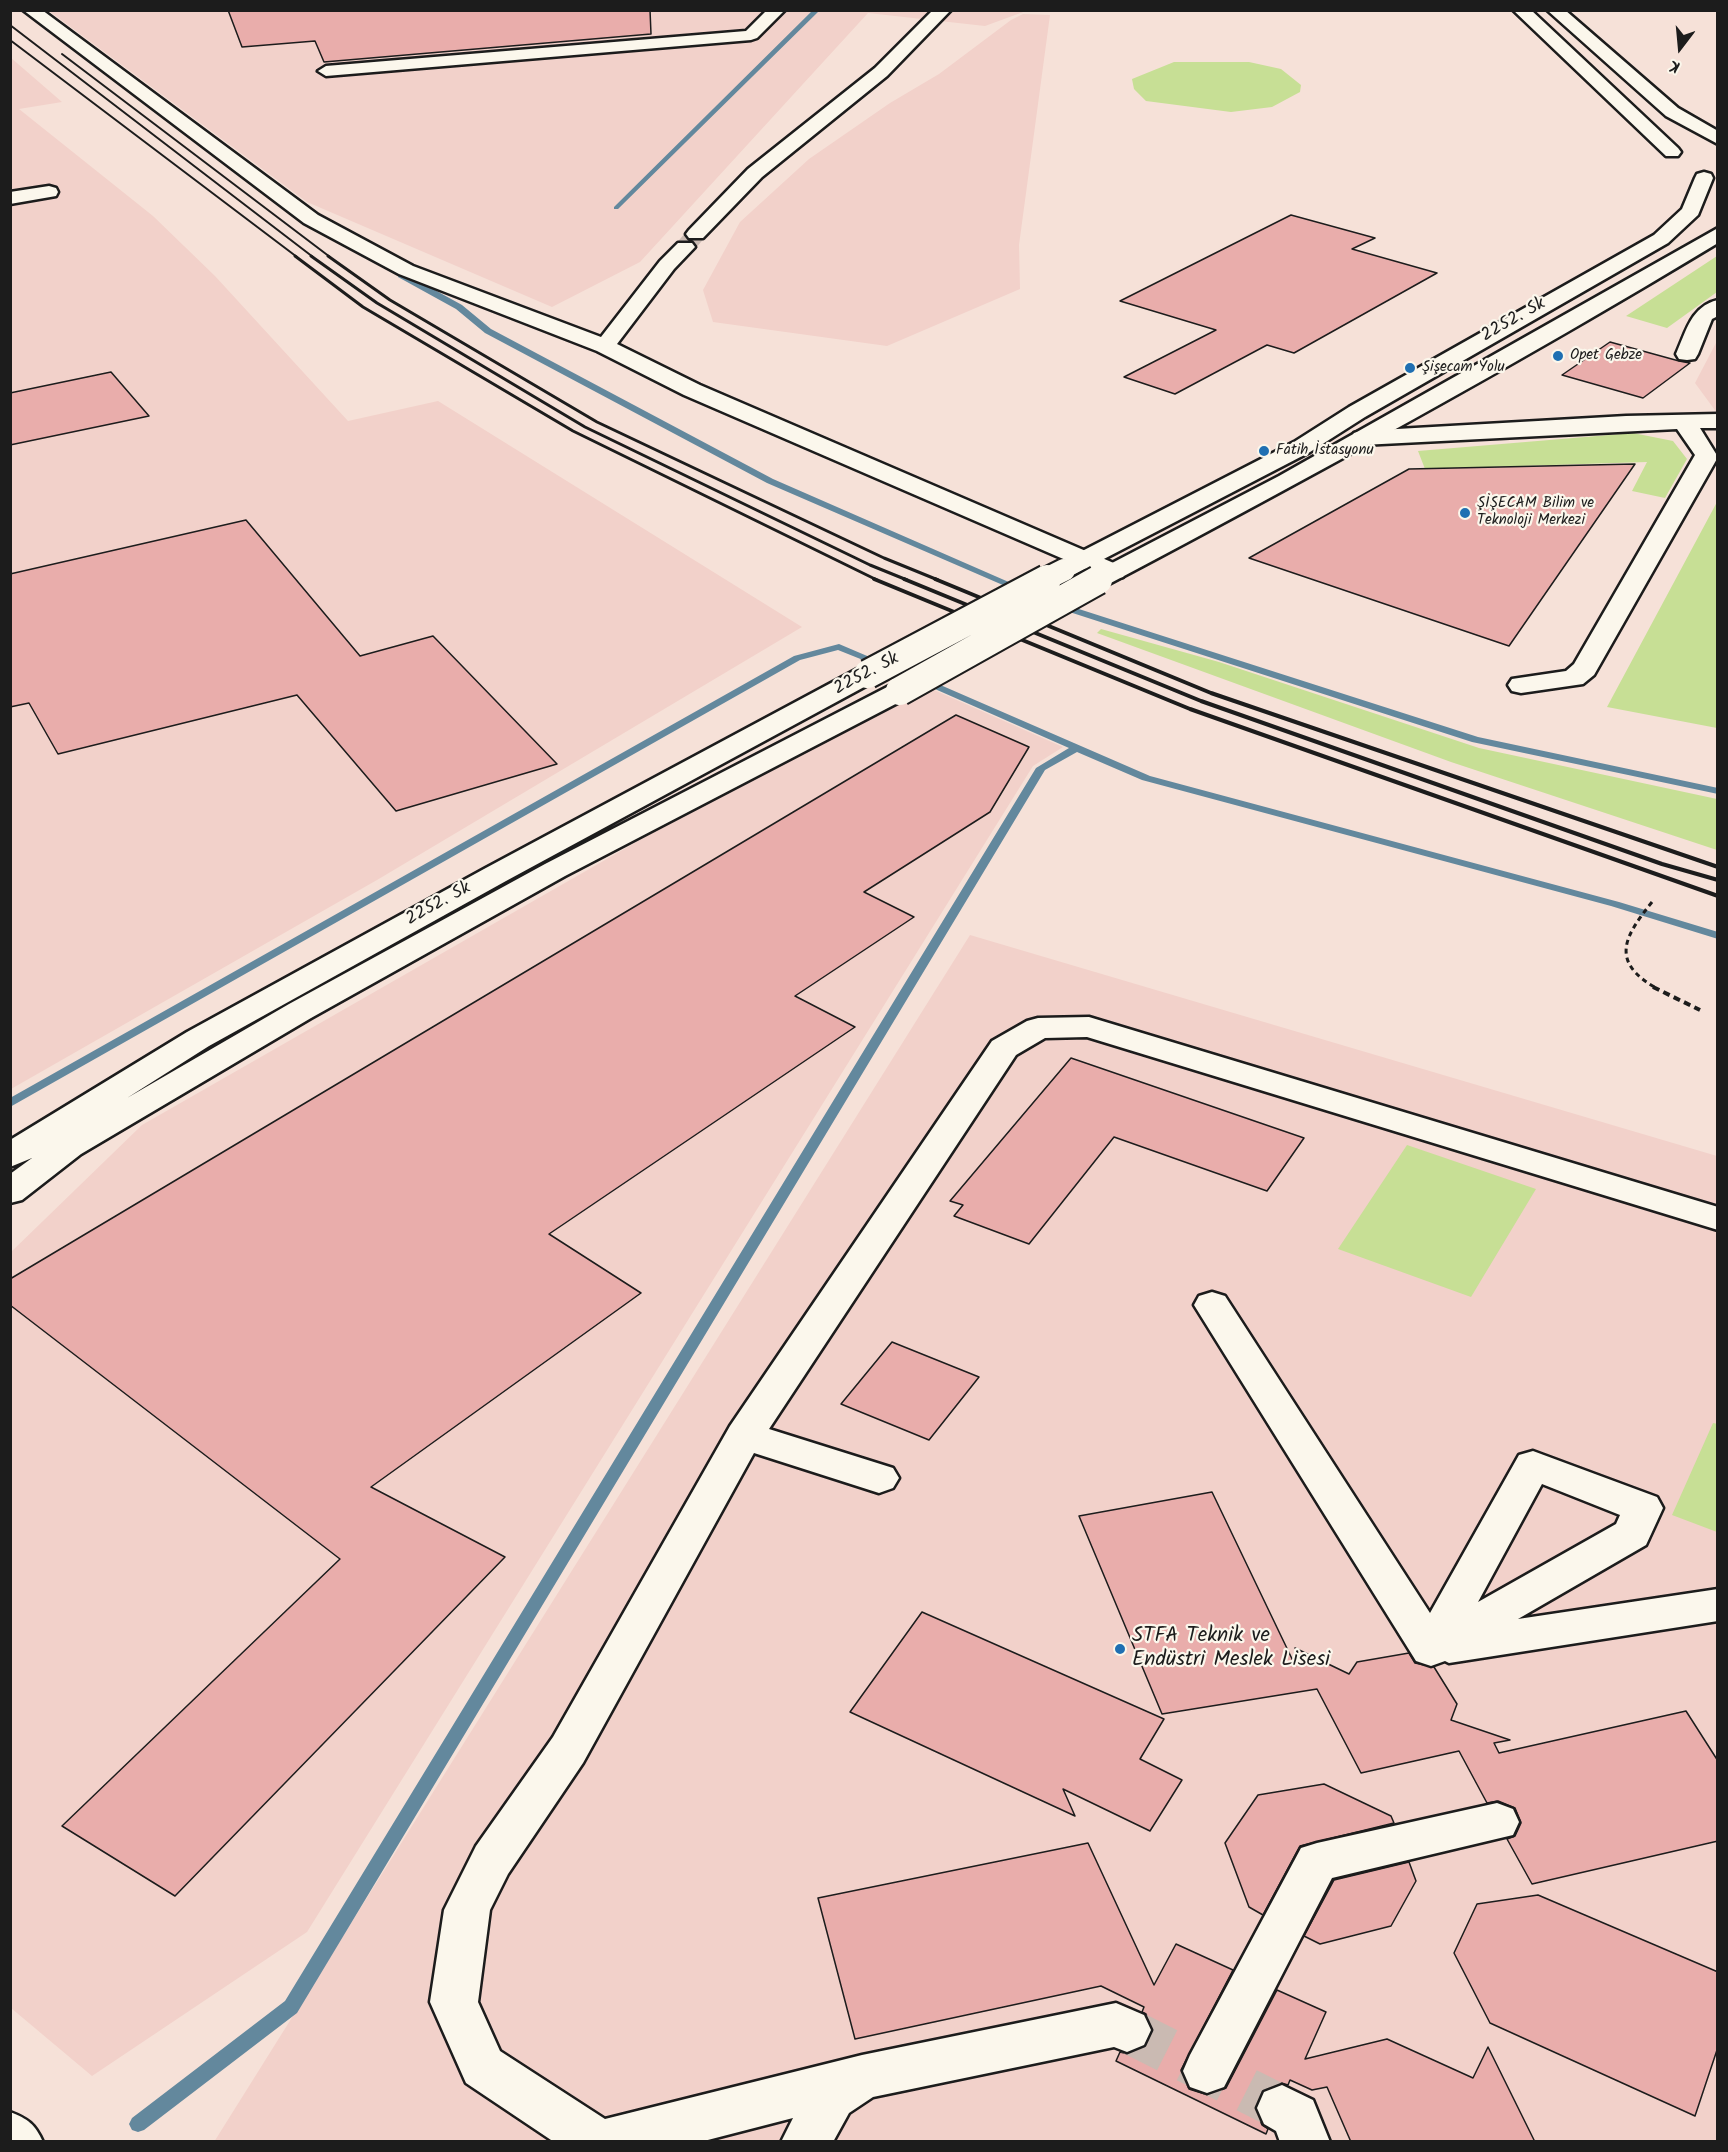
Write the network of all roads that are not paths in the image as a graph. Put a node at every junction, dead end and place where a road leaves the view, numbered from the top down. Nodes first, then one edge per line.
1 (31, 10) edge
2 (777, 10) edge
3 (943, 10) edge
4 (1521, 10) edge
5 (1555, 10) edge
6 (326, 71) dead end
7 (1718, 139) edge
8 (1718, 147) edge
9 (1691, 163) edge
10 (49, 192) dead end
11 (10, 198) edge
12 (1718, 234) edge
13 (1718, 306) edge
14 (605, 346) junction
15 (1688, 354) dead end
16 (1718, 421) edge
17 (1684, 422) junction
18 (1362, 438) junction
19 (1090, 570) junction
20 (1521, 685) dead end
21 (10, 1156) edge
22 (10, 1192) edge
23 (1718, 1219) edge
24 (1212, 1305) dead end
25 (744, 1436) junction
26 (879, 1478) dead end
27 (1718, 1605) edge
28 (1431, 1649) junction
29 (1497, 1822) dead end
30 (1127, 2030) tunnel mouth
31 (1207, 2071) dead end
32 (862, 2077) junction
33 (10, 2135) edge
34 (18, 2142) edge
35 (597, 2142) edge
36 (606, 2142) edge
37 (806, 2142) edge

1 - 14 main road
2 - 6 main road
3 - 14 main road
4 - 9 main road
5 - 7 main road
8 - 9 main road
9 - 19 main road, 2252. Sk
10 - 11 main road
12 - 18 main road, 2252. Sk
13 - 15 main road
14 - 19 main road
16 - 17 main road
17 - 18 main road
17 - 20 main road
18 - 19 main road, 2252. Sk
19 - 21 main road, 2252. Sk, bridge
19 - 22 main road, 2252. Sk, bridge
23 - 25 main road
24 - 28 main road
25 - 26 main road
25 - 35 main road
27 - 28 main road
28 - 28 main road
29 - 31 main road
30 - 32 main road
32 - 36 main road
32 - 37 main road
33 - 34 main road

